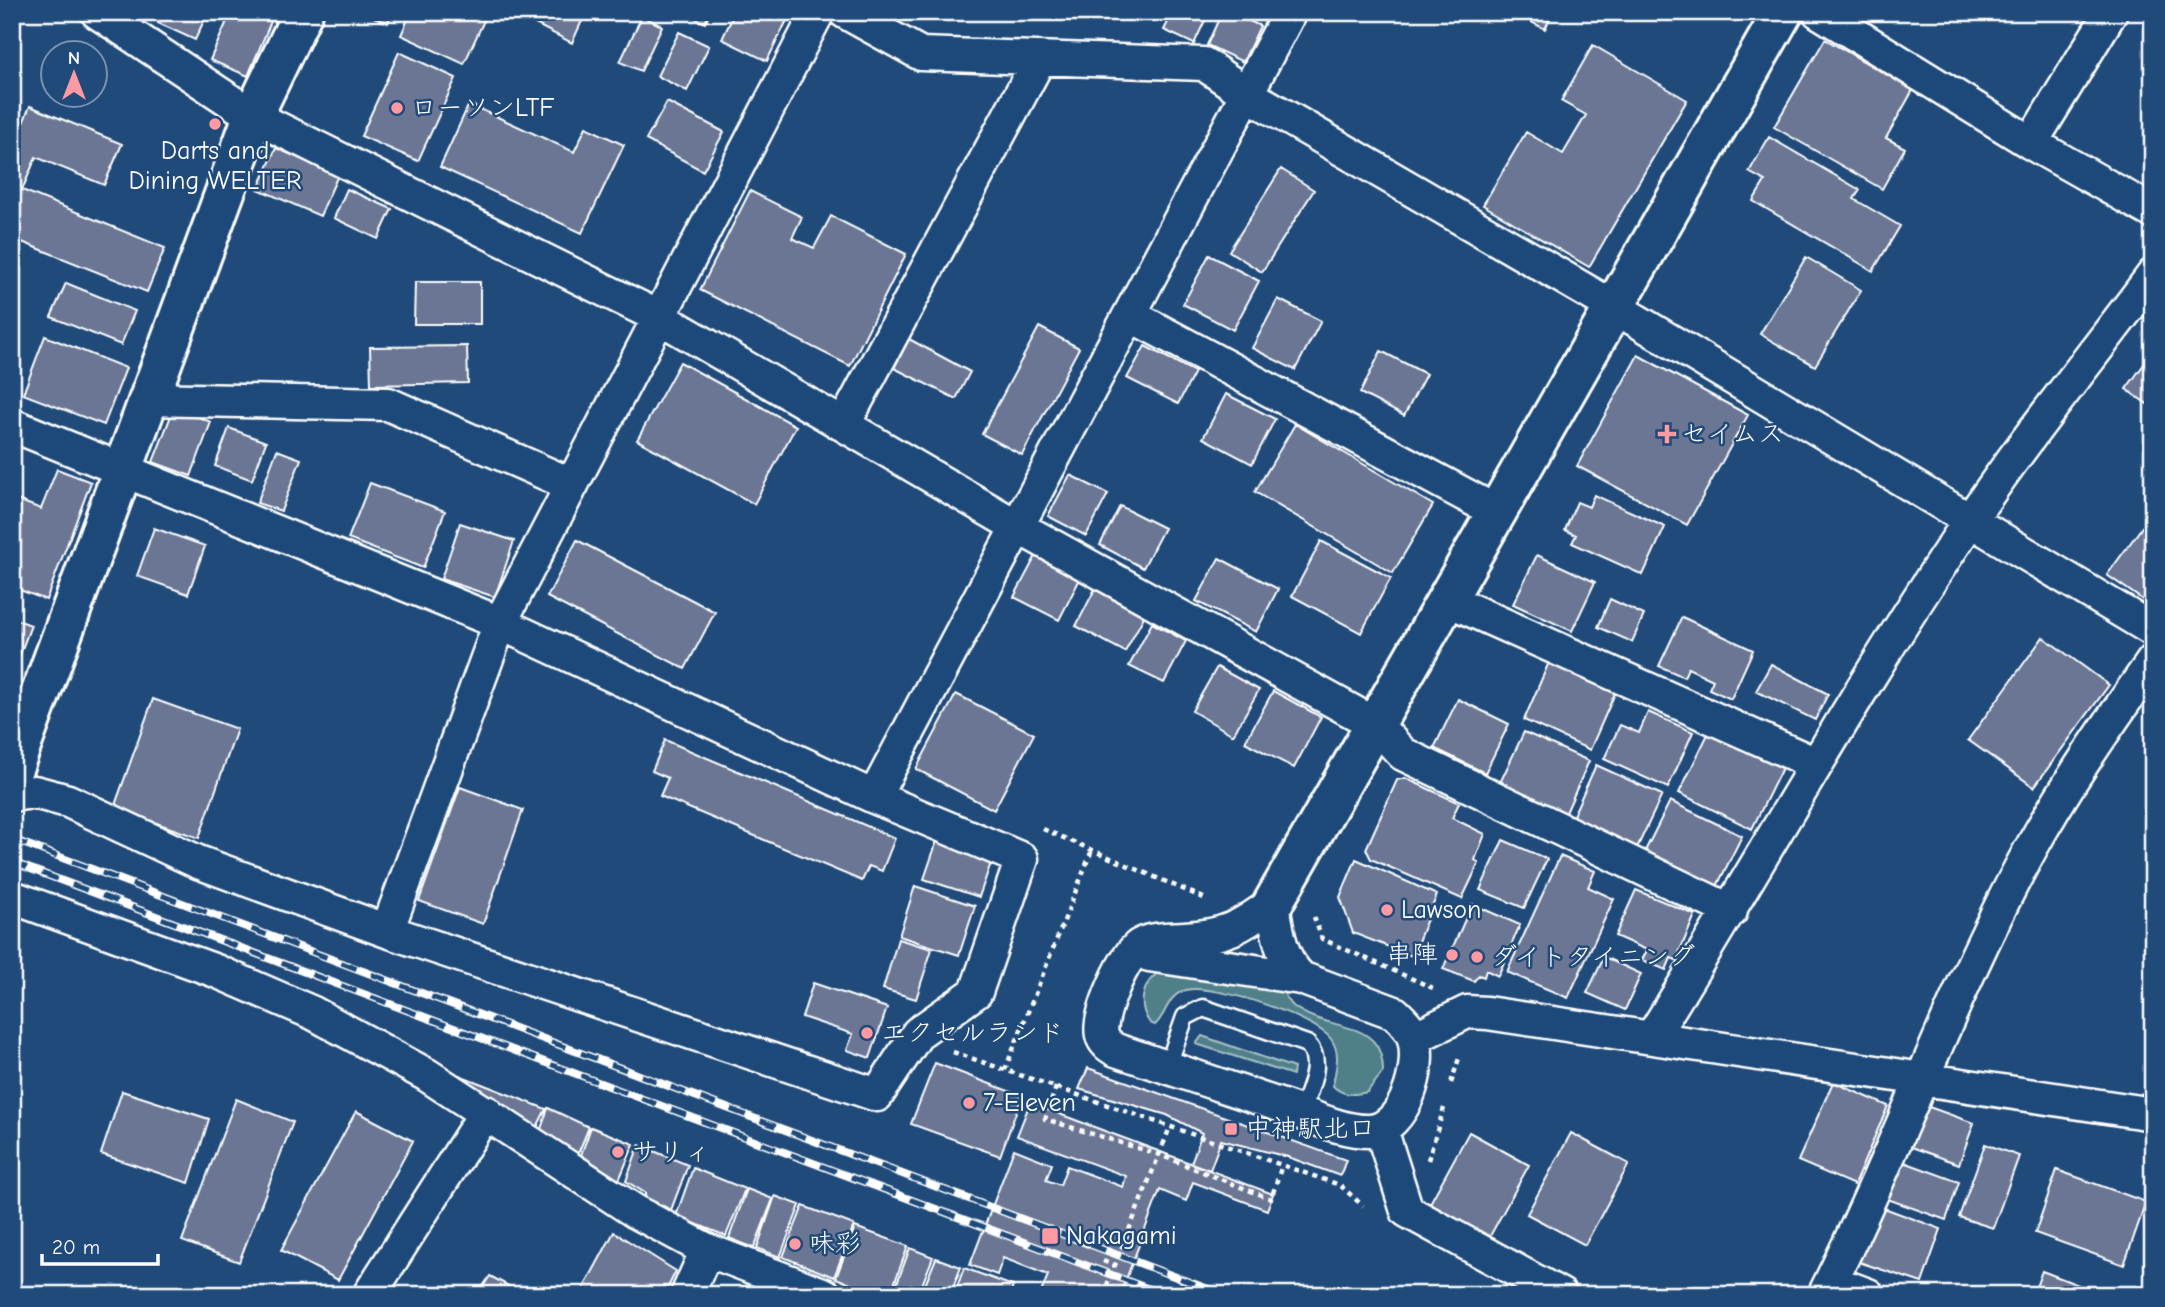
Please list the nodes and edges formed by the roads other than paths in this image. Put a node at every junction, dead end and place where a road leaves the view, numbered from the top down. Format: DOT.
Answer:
graph roads {
  1 [pos="97,12"];
  2 [pos="303,12"];
  3 [pos="818,12"];
  4 [pos="845,12"];
  5 [pos="1290,12"];
  6 [pos="1783,12"];
  7 [pos="1819,12"];
  8 [pos="2110,12"];
  9 [pos="1040,58"];
  10 [pos="1247,94"];
  11 [pos="253,116"];
  12 [pos="2031,143"];
  13 [pos="2153,212"];
  14 [pos="2153,275"];
  15 [pos="1614,307"];
  16 [pos="1130,315"];
  17 [pos="659,317"];
  18 [pos="146,399"];
  19 [pos="844,424"];
  20 [pos="12,425"];
  21 [pos="122,472"];
  22 [pos="572,485"];
  23 [pos="1497,512"];
  24 [pos="1969,521"];
  25 [pos="1018,527"];
  26 [pos="1446,599"];
  27 [pos="500,623"];
  28 [pos="2153,630"];
  29 [pos="2153,661"];
  30 [pos="1375,724"];
  31 [pos="1816,764"];
  32 [pos="12,771"];
  33 [pos="12,795"];
  34 [pos="874,797"];
  35 [pos="12,897"];
  36 [pos="1273,903"];
  37 [pos="1731,911"];
  38 [pos="387,931"];
  39 [pos="1123,965"];
  40 [pos="1301,978"];
  41 [pos="1651,1037"];
  42 [pos="1414,1038"];
  43 [pos="1167,1068"];
  44 [pos="1919,1081"];
  45 [pos="486,1112"];
  46 [pos="1301,1113"];
  47 [pos="2153,1114"];
  48 [pos="1381,1129"];
  49 [pos="707,1250"];
  50 [pos="1827,1288"];
  51 [pos="369,1295"];
  52 [pos="687,1295"];
  53 [pos="825,1295"];
  54 [pos="1561,1295"];
  55 [pos="1868,1295"];
  1 -- 11 [label="street"];
  2 -- 11 [label="street"];
  3 -- 17 [label="street"];
  4 -- 9 [label="street"];
  5 -- 10 [label="street"];
  6 -- 15 [label="street"];
  7 -- 12 [label="street"];
  8 -- 12 [label="street"];
  9 -- 10 [label="street"];
  9 -- 19 [label="street"];
  10 -- 15 [label="street"];
  10 -- 16 [label="street"];
  11 -- 17 [label="street"];
  11 -- 18 [label="street"];
  12 -- 13 [label="street"];
  14 -- 24 [label="street"];
  15 -- 23 [label="street"];
  15 -- 24 [label="street"];
  16 -- 23 [label="street"];
  16 -- 25 [label="street"];
  17 -- 19 [label="street"];
  17 -- 22 [label="street"];
  18 -- 21 [label="street"];
  18 -- 22 [label="street"];
  19 -- 25 [label="street"];
  20 -- 21 [label="street"];
  21 -- 27 [label="street"];
  21 -- 32 [label="street"];
  22 -- 27 [label="street"];
  23 -- 26 [label="street"];
  24 -- 28 [label="street"];
  24 -- 31 [label="street"];
  25 -- 30 [label="street"];
  25 -- 34 [label="street"];
  26 -- 30 [label="street"];
  26 -- 31 [label="street"];
  27 -- 34 [label="street"];
  27 -- 38 [label="street"];
  29 -- 44 [label="street"];
  30 -- 36 [label="street"];
  30 -- 37 [label="street"];
  31 -- 37 [label="street"];
  33 -- 38 [label="street"];
  34 -- 38 [label="street"];
  35 -- 45 [label="street"];
  36 -- 39 [label="street"];
  36 -- 40 [label="street"];
  37 -- 41 [label="street"];
  39 -- 40 [label="street"];
  39 -- 43 [label="street"];
  40 -- 42 [label="street"];
  41 -- 42 [label="street"];
  41 -- 44 [label="street"];
  42 -- 48 [label="street"];
  43 -- 46 [label="street"];
  43 -- 46 [label="lane"];
  44 -- 47 [label="street"];
  44 -- 50 [label="street"];
  45 -- 49 [label="street"];
  45 -- 51 [label="street"];
  46 -- 48 [label="street"];
  48 -- 54 [label="street"];
  49 -- 52 [label="street"];
  49 -- 53 [label="street"];
  50 -- 55 [label="street"];
}
